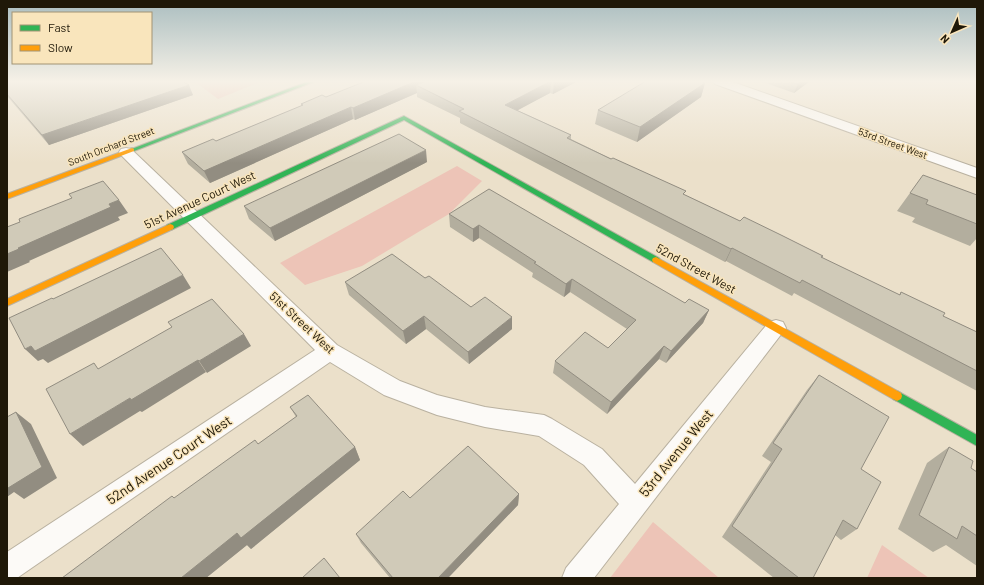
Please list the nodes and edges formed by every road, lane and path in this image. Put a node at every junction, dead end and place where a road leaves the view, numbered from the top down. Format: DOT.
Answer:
graph roads {
  1 [pos="241,108"];
  2 [pos="797,108"];
  3 [pos="404,118"];
  4 [pos="126,152"];
  5 [pos="977,172"];
  6 [pos="7,197"];
  7 [pos="192,217"];
  8 [pos="7,303"];
  9 [pos="776,328"];
  10 [pos="330,351"];
  11 [pos="977,441"];
  12 [pos="636,503"];
  13 [pos="7,568"];
  14 [pos="576,578"];
  1 -- 4 [label="street, South Orchard Street"];
  2 -- 5 [label="street, 53rd Street West"];
  3 -- 7 [label="street, 51st Avenue Court West"];
  3 -- 9 [label="street, 52nd Street West"];
  4 -- 6 [label="street, South Orchard Street"];
  4 -- 7 [label="street, 51st Street West"];
  7 -- 8 [label="street, 51st Avenue Court West"];
  7 -- 10 [label="street, 51st Street West"];
  9 -- 11 [label="street, 52nd Street West"];
  9 -- 12 [label="street, 53rd Avenue West"];
  10 -- 12 [label="street, 51st Street West"];
  10 -- 13 [label="street, 52nd Avenue Court West"];
  12 -- 14 [label="street, 53rd Avenue West"];
}
